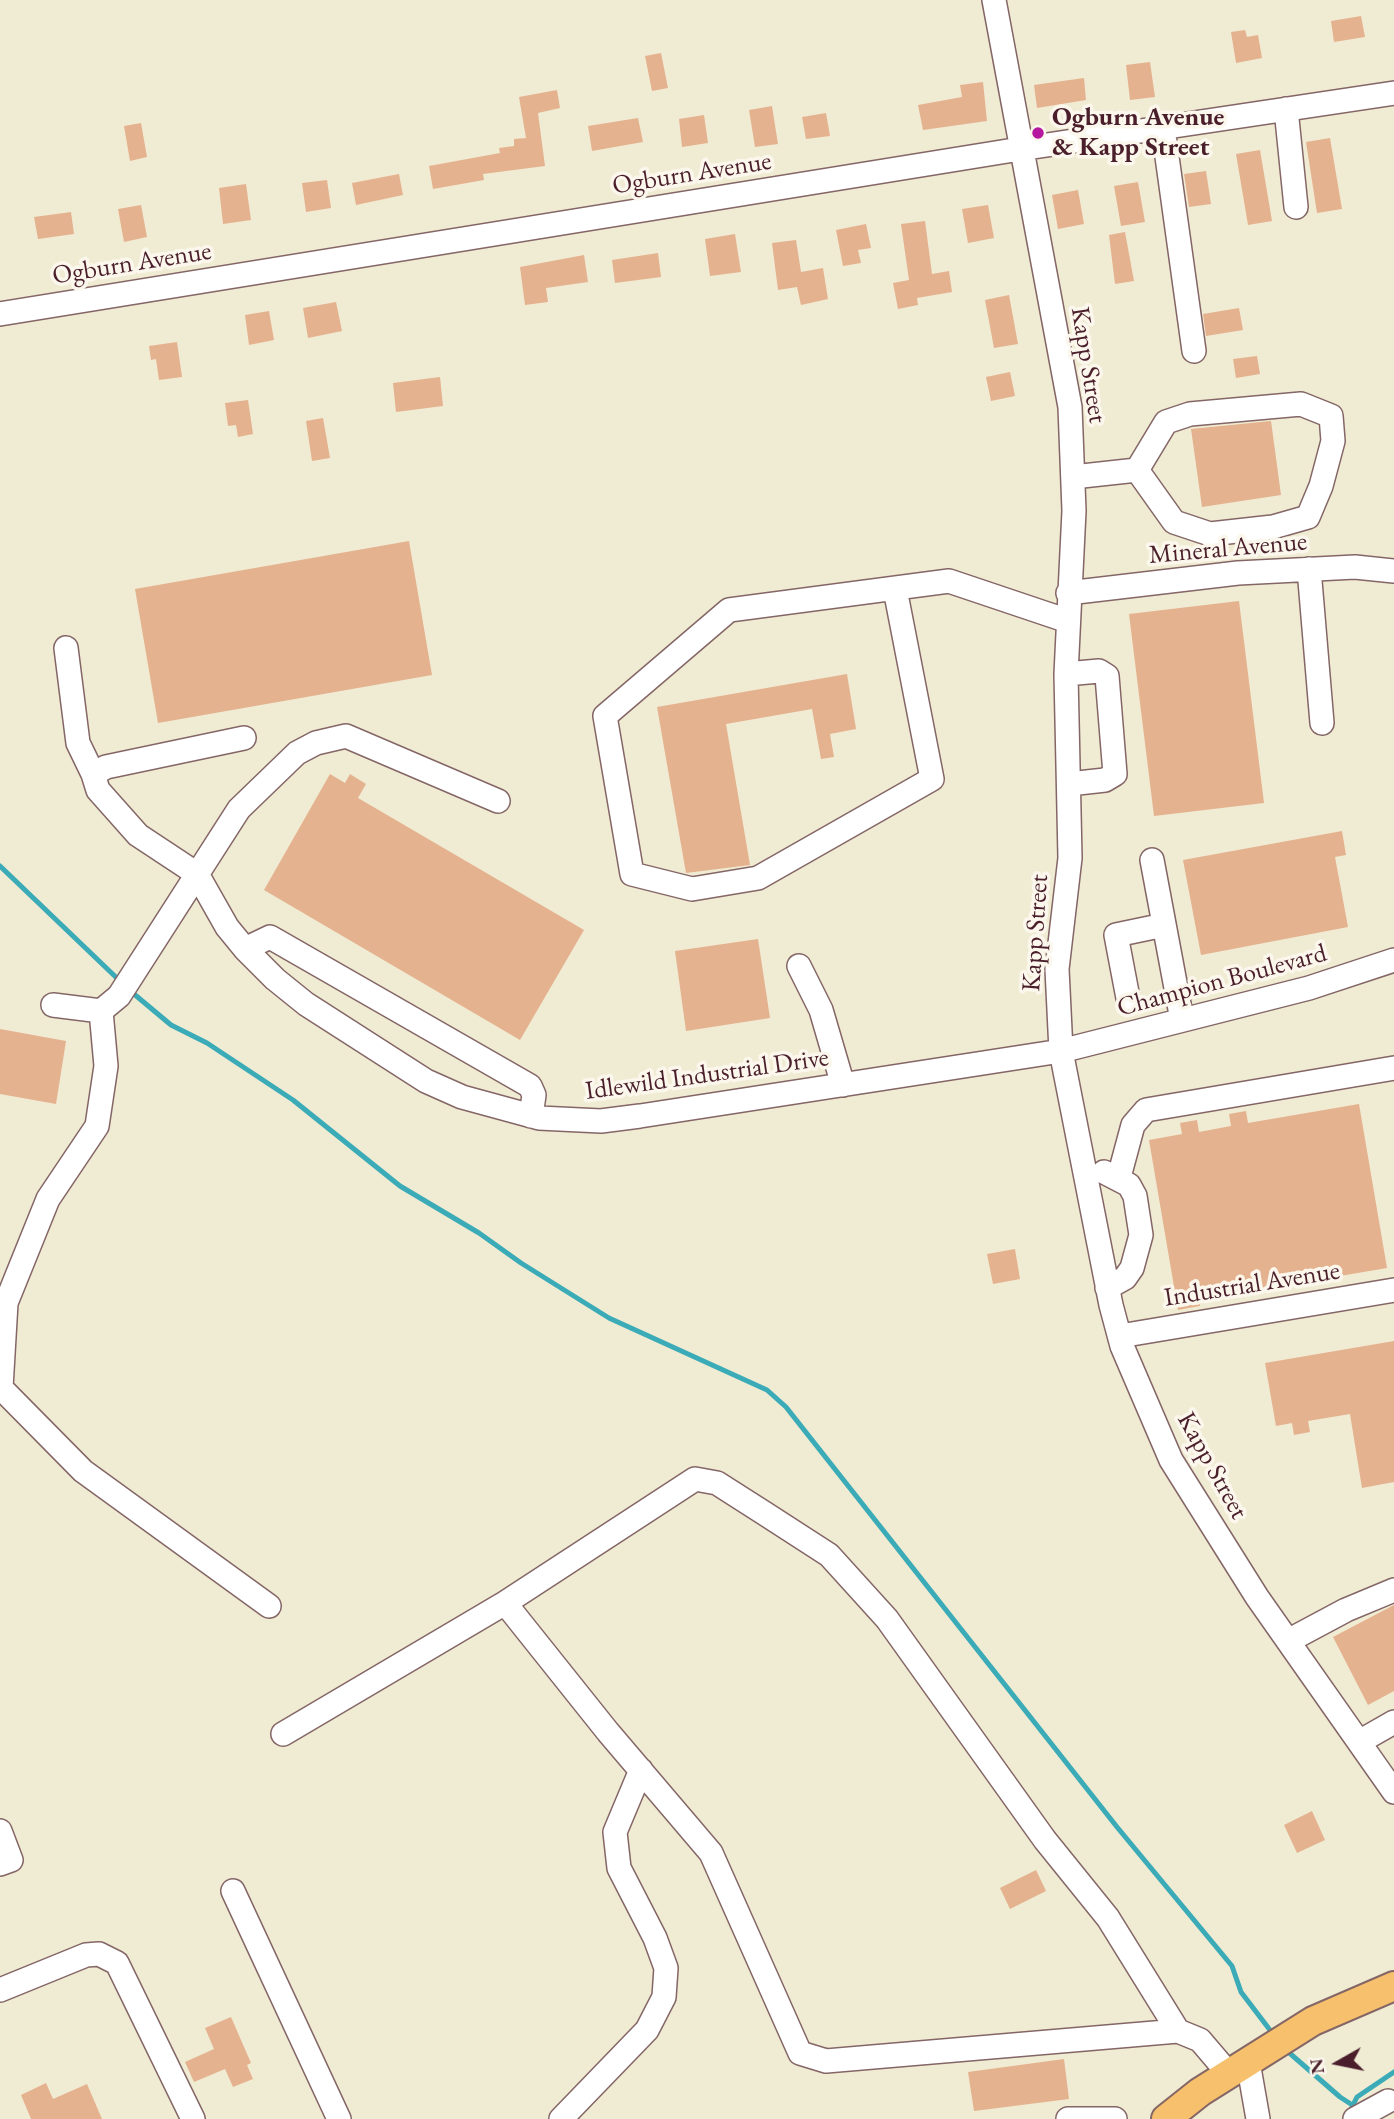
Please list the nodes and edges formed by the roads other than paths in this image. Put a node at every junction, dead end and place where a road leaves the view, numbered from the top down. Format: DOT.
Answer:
graph roads {
  1 [pos="994,0"];
  2 [pos="1394,93"];
  3 [pos="1286,109"];
  4 [pos="1163,128"];
  5 [pos="1020,149"];
  6 [pos="1296,207"];
  7 [pos="0,314"];
  8 [pos="1194,351"];
  9 [pos="1137,470"];
  10 [pos="1073,477"];
  11 [pos="1309,569"];
  12 [pos="1394,571"];
  13 [pos="895,589"];
  14 [pos="1068,593"];
  15 [pos="1068,621"];
  16 [pos="66,648"];
  17 [pos="1066,674"];
  18 [pos="1322,723"];
  19 [pos="244,738"];
  20 [pos="93,774"];
  21 [pos="1069,784"];
  22 [pos="498,801"];
  23 [pos="1153,860"];
  24 [pos="197,874"];
  25 [pos="1164,925"];
  26 [pos="245,949"];
  27 [pos="1394,960"];
  28 [pos="799,966"];
  29 [pos="1128,998"];
  30 [pos="53,1005"];
  31 [pos="100,1011"];
  32 [pos="1182,1020"];
  33 [pos="1062,1051"];
  34 [pos="1394,1068"];
  35 [pos="843,1085"];
  36 [pos="531,1116"];
  37 [pos="1085,1172"];
  38 [pos="1119,1177"];
  39 [pos="1107,1288"];
  40 [pos="1394,1290"];
  41 [pos="1120,1336"];
  42 [pos="1394,1590"];
  43 [pos="505,1602"];
  44 [pos="269,1606"];
  45 [pos="1289,1641"];
  46 [pos="1394,1722"];
  47 [pos="283,1734"];
  48 [pos="1359,1742"];
  49 [pos="641,1770"];
  50 [pos="1394,1792"];
  51 [pos="0,1831"];
  52 [pos="0,1864"];
  53 [pos="233,1891"];
  54 [pos="1394,1986"];
  55 [pos="0,1990"];
  56 [pos="1178,2031"];
  57 [pos="1239,2068"];
  58 [pos="1388,2101"];
  59 [pos="193,2119"];
  60 [pos="339,2119"];
  61 [pos="561,2119"];
  62 [pos="1068,2119"];
  63 [pos="1115,2119"];
  64 [pos="1166,2119"];
  65 [pos="1258,2119"];
  66 [pos="1355,2119"];
  1 -- 5 [label="street, Kapp Street"];
  2 -- 3 [label="street, Ogburn Avenue"];
  3 -- 4 [label="street, Ogburn Avenue"];
  3 -- 6 [label="street"];
  4 -- 5 [label="street, Ogburn Avenue"];
  4 -- 8 [label="street"];
  5 -- 7 [label="street, Ogburn Avenue"];
  5 -- 10 [label="street, Kapp Street"];
  9 -- 9 [label="street"];
  9 -- 10 [label="street"];
  10 -- 14 [label="street, Kapp Street"];
  11 -- 12 [label="street, Mineral Avenue"];
  11 -- 14 [label="street, Mineral Avenue"];
  11 -- 18 [label="street"];
  13 -- 13 [label="street"];
  13 -- 15 [label="street"];
  14 -- 15 [label="street, Kapp Street"];
  15 -- 17 [label="street, Kapp Street"];
  16 -- 20 [label="street"];
  17 -- 21 [label="street, Kapp Street"];
  17 -- 21 [label="street"];
  19 -- 20 [label="street"];
  20 -- 24 [label="street"];
  21 -- 33 [label="street, Kapp Street"];
  22 -- 24 [label="street"];
  23 -- 25 [label="street"];
  24 -- 26 [label="street, Idlewild Industrial Drive"];
  24 -- 31 [label="street"];
  25 -- 29 [label="street"];
  25 -- 32 [label="street"];
  26 -- 36 [label="street, Idlewild Industrial Drive"];
  26 -- 36 [label="street"];
  27 -- 32 [label="street, Champion Boulevard"];
  28 -- 35 [label="street"];
  30 -- 31 [label="street"];
  31 -- 44 [label="street"];
  32 -- 33 [label="street, Champion Boulevard"];
  33 -- 35 [label="street, Idlewild Industrial Drive"];
  33 -- 37 [label="street, Kapp Street"];
  34 -- 38 [label="street"];
  35 -- 36 [label="street, Idlewild Industrial Drive"];
  37 -- 38 [label="street"];
  37 -- 39 [label="street, Kapp Street"];
  38 -- 39 [label="street"];
  39 -- 41 [label="street, Kapp Street"];
  40 -- 41 [label="street, Industrial Avenue"];
  41 -- 45 [label="street, Kapp Street"];
  42 -- 45 [label="street"];
  43 -- 47 [label="street"];
  43 -- 49 [label="street"];
  43 -- 56 [label="street"];
  45 -- 48 [label="street, Kapp Street"];
  46 -- 48 [label="street"];
  48 -- 50 [label="street, Kapp Street"];
  49 -- 56 [label="street"];
  49 -- 61 [label="street"];
  51 -- 52 [label="street"];
  53 -- 60 [label="street"];
  54 -- 57 [label="main road"];
  55 -- 59 [label="street"];
  56 -- 57 [label="street"];
  57 -- 64 [label="main road"];
  57 -- 65 [label="street"];
  58 -- 66 [label="street"];
  62 -- 63 [label="street"];
}
